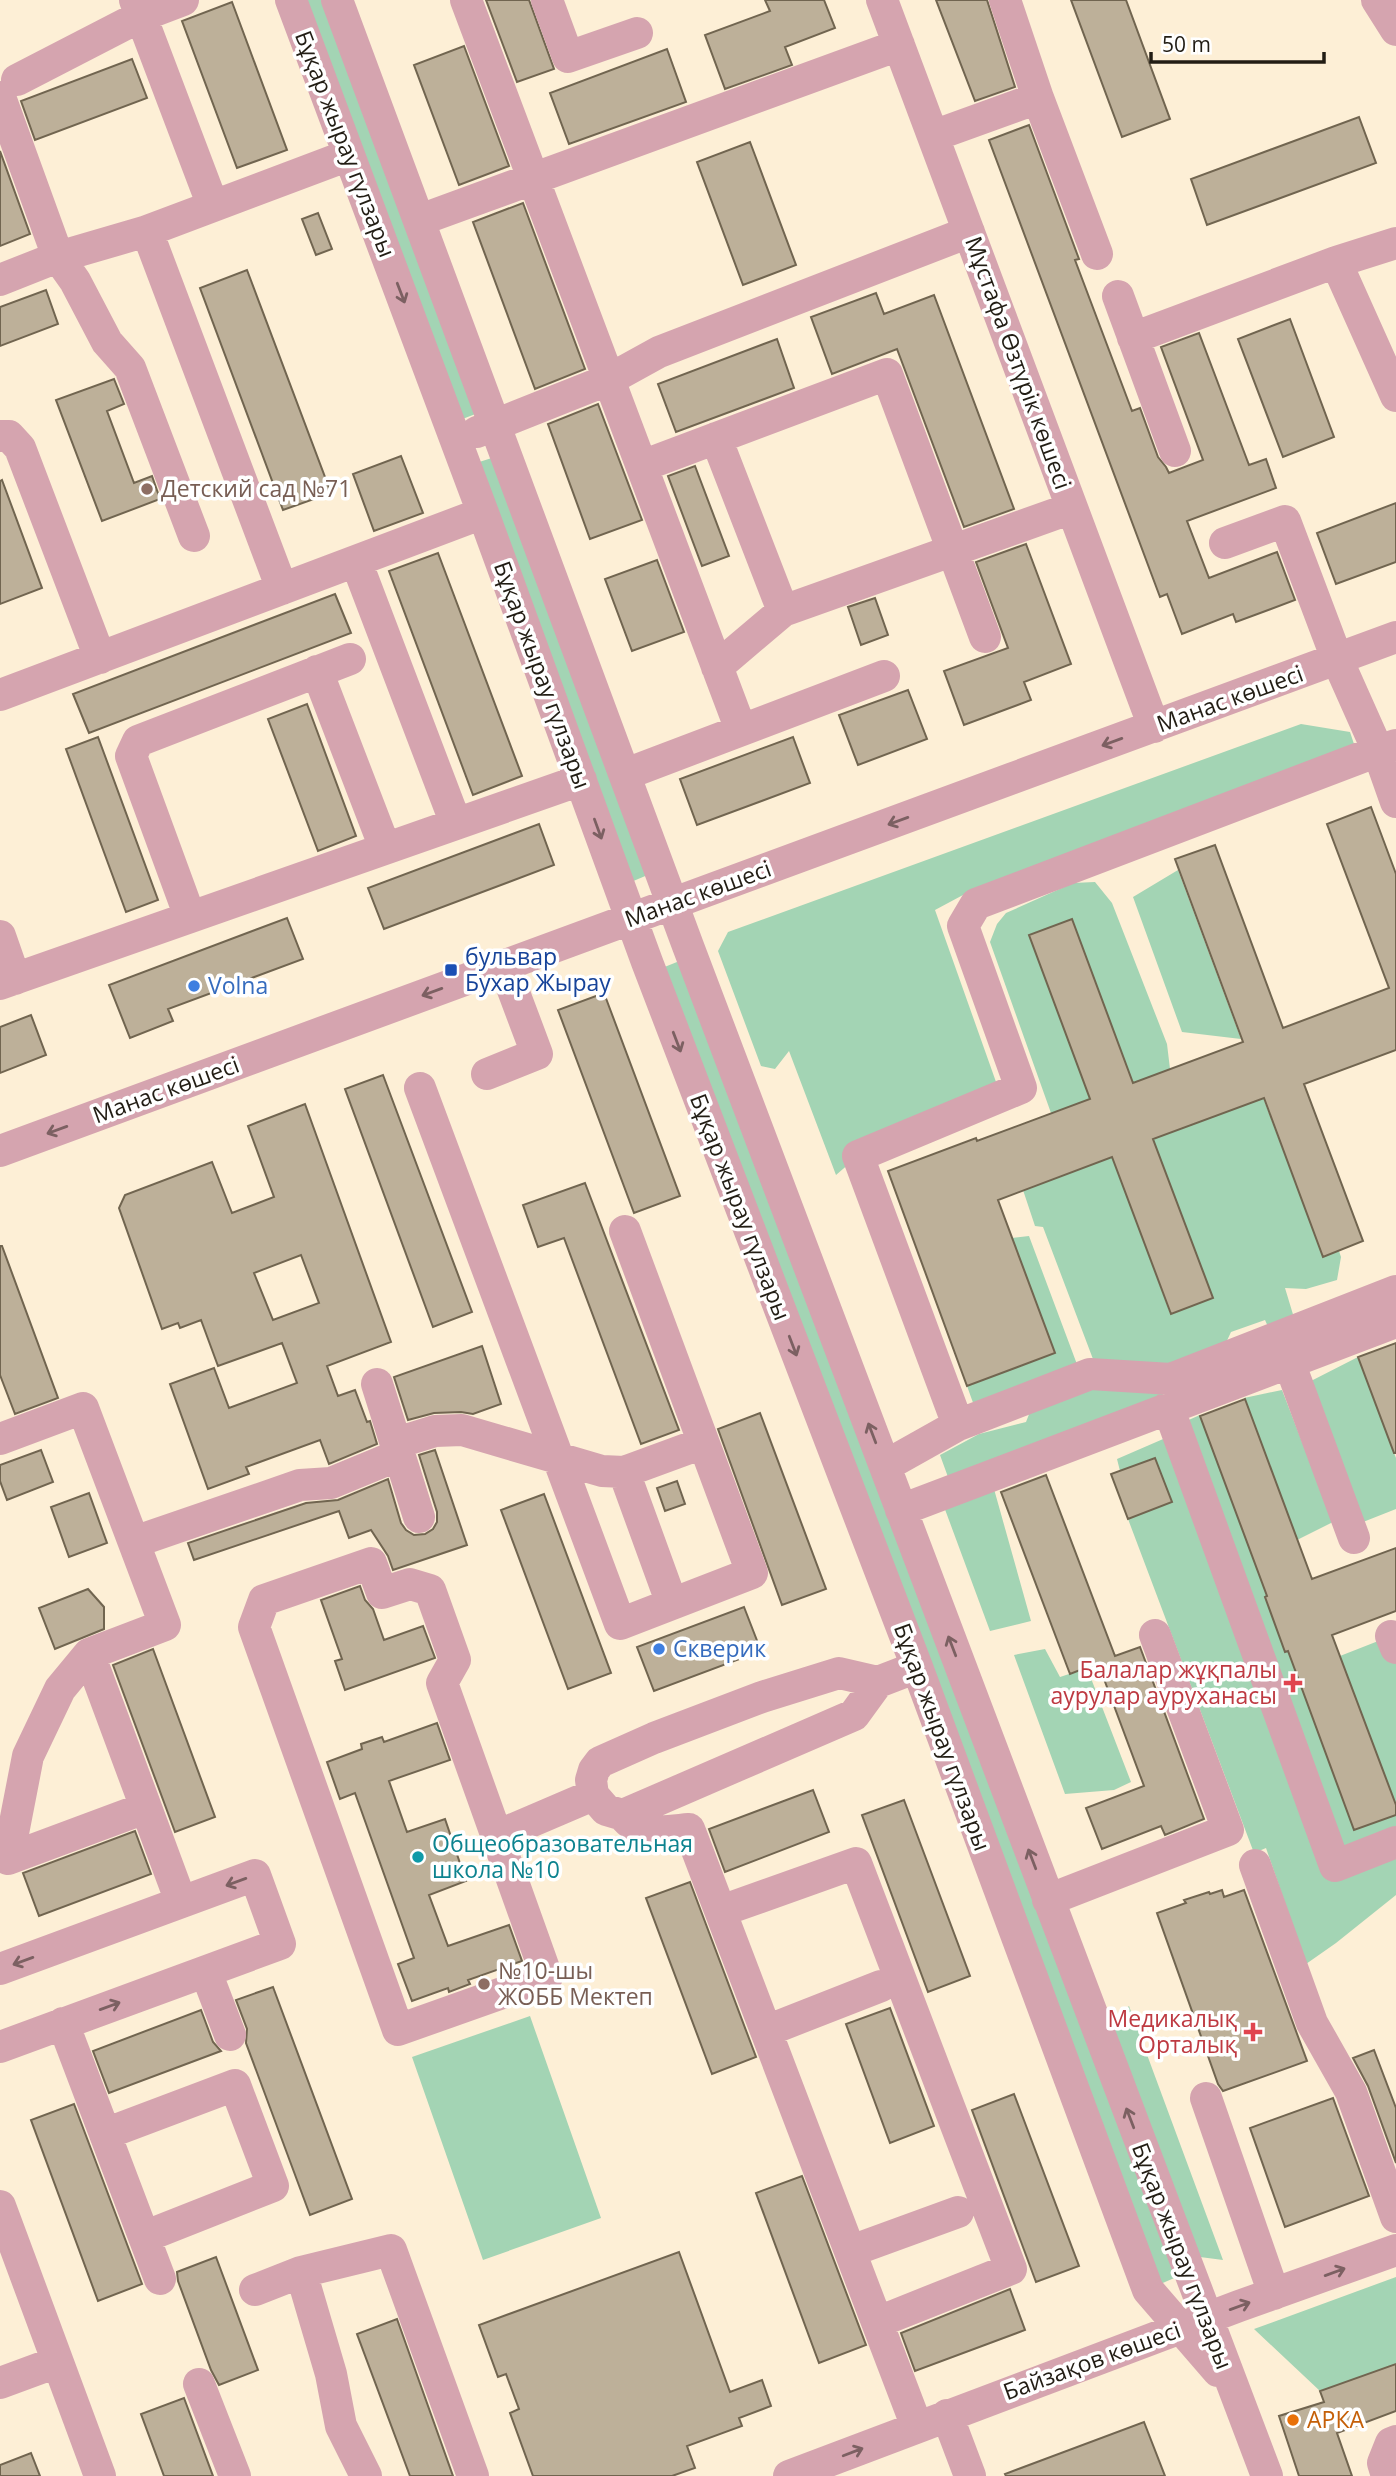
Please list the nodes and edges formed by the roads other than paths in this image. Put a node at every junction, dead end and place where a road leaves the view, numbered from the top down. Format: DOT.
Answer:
graph roads {
  1 [pos="183,0"];
  2 [pos="291,0"];
  3 [pos="337,0"];
  4 [pos="466,0"];
  5 [pos="547,0"];
  6 [pos="882,0"];
  7 [pos="1005,0"];
  8 [pos="1377,0"];
  9 [pos="138,8"];
  10 [pos="1396,30"];
  11 [pos="637,33"];
  12 [pos="899,45"];
  13 [pos="9,88"];
  14 [pos="1038,98"];
  15 [pos="5,129"];
  16 [pos="933,136"];
  17 [pos="349,155"];
  18 [pos="534,178"];
  19 [pos="213,206"];
  20 [pos="420,220"];
  21 [pos="147,232"];
  22 [pos="969,232"];
  23 [pos="1396,243"];
  24 [pos="1097,254"];
  25 [pos="58,257"];
  26 [pos="1336,262"];
  27 [pos="0,280"];
  28 [pos="1118,296"];
  29 [pos="1133,338"];
  30 [pos="610,379"];
  31 [pos="1396,396"];
  32 [pos="496,425"];
  33 [pos="0,436"];
  34 [pos="716,438"];
  35 [pos="456,441"];
  36 [pos="1175,451"];
  37 [pos="642,466"];
  38 [pos="1072,508"];
  39 [pos="483,513"];
  40 [pos="194,536"];
  41 [pos="1225,542"];
  42 [pos="953,551"];
  43 [pos="356,561"];
  44 [pos="282,589"];
  45 [pos="783,611"];
  46 [pos="985,637"];
  47 [pos="1396,637"];
  48 [pos="100,658"];
  49 [pos="350,659"];
  50 [pos="1337,659"];
  51 [pos="717,667"];
  52 [pos="317,671"];
  53 [pos="884,676"];
  54 [pos="3,683"];
  55 [pos="1154,727"];
  56 [pos="741,730"];
  57 [pos="1387,748"];
  58 [pos="626,774"];
  59 [pos="581,780"];
  60 [pos="1396,802"];
  61 [pos="456,824"];
  62 [pos="385,848"];
  63 [pos="673,904"];
  64 [pos="190,917"];
  65 [pos="631,919"];
  66 [pos="0,936"];
  67 [pos="504,965"];
  68 [pos="8,982"];
  69 [pos="487,1074"];
  70 [pos="420,1088"];
  71 [pos="0,1151"];
  72 [pos="625,1231"];
  73 [pos="1396,1291"];
  74 [pos="1396,1322"];
  75 [pos="1289,1362"];
  76 [pos="377,1384"];
  77 [pos="1168,1407"];
  78 [pos="958,1425"];
  79 [pos="0,1438"];
  80 [pos="704,1443"];
  81 [pos="398,1450"];
  82 [pos="557,1458"];
  83 [pos="884,1466"];
  84 [pos="624,1472"];
  85 [pos="901,1510"];
  86 [pos="419,1517"];
  87 [pos="1354,1538"];
  88 [pos="134,1542"];
  89 [pos="671,1604"];
  90 [pos="1155,1634"];
  91 [pos="89,1654"];
  92 [pos="917,1667"];
  93 [pos="877,1682"];
  94 [pos="593,1796"];
  95 [pos="145,1808"];
  96 [pos="623,1815"];
  97 [pos="497,1836"];
  98 [pos="1396,1842"];
  99 [pos="4,1849"];
  100 [pos="1255,1865"];
  101 [pos="1048,1900"];
  102 [pos="181,1902"];
  103 [pos="721,1911"];
  104 [pos="0,1969"];
  105 [pos="206,1972"];
  106 [pos="881,1986"];
  107 [pos="63,2023"];
  108 [pos="766,2031"];
  109 [pos="230,2035"];
  110 [pos="0,2047"];
  111 [pos="1206,2098"];
  112 [pos="105,2134"];
  113 [pos="0,2206"];
  114 [pos="958,2212"];
  115 [pos="1396,2217"];
  116 [pos="144,2237"];
  117 [pos="1396,2250"];
  118 [pos="851,2251"];
  119 [pos="301,2272"];
  120 [pos="160,2279"];
  121 [pos="255,2290"];
  122 [pos="1274,2294"];
  123 [pos="878,2322"];
  124 [pos="1193,2323"];
  125 [pos="57,2361"];
  126 [pos="0,2383"];
  127 [pos="199,2385"];
  128 [pos="947,2415"];
  129 [pos="917,2427"];
  130 [pos="1396,2441"];
  131 [pos="100,2476"];
  132 [pos="235,2476"];
  133 [pos="366,2476"];
  134 [pos="473,2476"];
  135 [pos="789,2476"];
  136 [pos="970,2476"];
  137 [pos="1267,2476"];
  138 [pos="1388,2476"];
  1 -- 9 [label="street"];
  2 -- 17 [label="street, Бұқар жырау гүлзары"];
  3 -- 20 [label="street, Бұқар жырау гүлзары"];
  4 -- 18 [label="street"];
  5 -- 11 [label="street"];
  6 -- 12 [label="street, Мұстафа Өзтүрік көшесі"];
  7 -- 14 [label="street"];
  8 -- 10 [label="street"];
  9 -- 13 [label="street"];
  9 -- 19 [label="street"];
  12 -- 16 [label="street, Мұстафа Өзтүрік көшесі"];
  12 -- 18 [label="street"];
  13 -- 15 [label="street"];
  14 -- 16 [label="street"];
  14 -- 24 [label="street"];
  15 -- 25 [label="street"];
  16 -- 22 [label="street, Мұстафа Өзтүрік көшесі"];
  17 -- 19 [label="street"];
  17 -- 35 [label="street, Бұқар жырау гүлзары, one-way"];
  18 -- 20 [label="street"];
  18 -- 30 [label="street"];
  19 -- 21 [label="street"];
  20 -- 32 [label="street, Бұқар жырау гүлзары"];
  21 -- 25 [label="street"];
  21 -- 44 [label="street"];
  22 -- 30 [label="street"];
  22 -- 38 [label="street, Мұстафа Өзтүрік көшесі"];
  23 -- 26 [label="street"];
  25 -- 27 [label="street"];
  25 -- 40 [label="street"];
  26 -- 29 [label="street"];
  26 -- 31 [label="street"];
  28 -- 29 [label="street"];
  29 -- 36 [label="street"];
  30 -- 32 [label="street"];
  30 -- 37 [label="street"];
  32 -- 35 [label="street"];
  32 -- 58 [label="street, Бұқар жырау гүлзары"];
  33 -- 48 [label="street"];
  34 -- 37 [label="street"];
  34 -- 42 [label="street"];
  34 -- 45 [label="street"];
  35 -- 39 [label="street, Бұқар жырау гүлзары"];
  37 -- 51 [label="street"];
  38 -- 42 [label="street"];
  38 -- 55 [label="street, Мұстафа Өзтүрік көшесі"];
  39 -- 43 [label="street"];
  39 -- 59 [label="street, Бұқар жырау гүлзары"];
  41 -- 50 [label="street"];
  42 -- 45 [label="street"];
  42 -- 46 [label="street"];
  43 -- 44 [label="street"];
  43 -- 61 [label="street"];
  44 -- 48 [label="street"];
  45 -- 51 [label="street"];
  47 -- 50 [label="street, Манас көшесі"];
  48 -- 54 [label="street"];
  49 -- 52 [label="street"];
  50 -- 55 [label="street, Манас көшесі"];
  50 -- 57 [label="street"];
  51 -- 56 [label="street"];
  52 -- 62 [label="street"];
  52 -- 64 [label="street"];
  53 -- 56 [label="street"];
  55 -- 63 [label="street, Манас көшесі, one-way"];
  56 -- 58 [label="street"];
  57 -- 60 [label="street"];
  57 -- 78 [label="street"];
  58 -- 63 [label="street, Бұқар жырау гүлзары"];
  59 -- 61 [label="street"];
  59 -- 65 [label="street, Бұқар жырау гүлзары, one-way"];
  61 -- 62 [label="street"];
  62 -- 64 [label="street"];
  63 -- 65 [label="street, Манас көшесі"];
  83 -- 63 [label="street, Бұқар жырау гүлзары, one-way"];
  64 -- 68 [label="street"];
  65 -- 67 [label="street, Манас көшесі"];
  65 -- 92 [label="street, Бұқар жырау гүлзары, one-way"];
  66 -- 68 [label="street"];
  67 -- 69 [label="street"];
  67 -- 71 [label="street, Манас көшесі, one-way"];
  70 -- 82 [label="street"];
  72 -- 80 [label="street"];
  73 -- 78 [label="street"];
  74 -- 75 [label="street"];
  75 -- 77 [label="street"];
  75 -- 87 [label="street"];
  76 -- 81 [label="street"];
  77 -- 85 [label="street"];
  77 -- 98 [label="street"];
  78 -- 83 [label="street"];
  79 -- 88 [label="street"];
  80 -- 84 [label="street"];
  80 -- 89 [label="street"];
  81 -- 82 [label="street"];
  81 -- 86 [label="street"];
  81 -- 88 [label="street"];
  82 -- 84 [label="street"];
  82 -- 89 [label="street"];
  83 -- 85 [label="street, Бұқар жырау гүлзары"];
  84 -- 89 [label="street"];
  101 -- 85 [label="street, Бұқар жырау гүлзары, one-way"];
  88 -- 91 [label="street"];
  90 -- 101 [label="street"];
  91 -- 95 [label="street"];
  91 -- 99 [label="street"];
  92 -- 93 [label="street"];
  92 -- 124 [label="street, Бұқар жырау гүлзары"];
  93 -- 94 [label="street"];
  93 -- 96 [label="street"];
  94 -- 96 [label="street"];
  94 -- 97 [label="street"];
  95 -- 99 [label="street"];
  95 -- 102 [label="street"];
  96 -- 103 [label="street"];
  97 -- 97 [label="street"];
  100 -- 115 [label="street"];
  124 -- 101 [label="street, Бұқар жырау гүлзары, one-way"];
  102 -- 104 [label="street, one-way"];
  105 -- 102 [label="street, one-way"];
  103 -- 108 [label="street"];
  103 -- 123 [label="street"];
  107 -- 105 [label="street, one-way"];
  105 -- 109 [label="street"];
  106 -- 108 [label="street"];
  107 -- 110 [label="street"];
  107 -- 112 [label="street"];
  108 -- 118 [label="street"];
  111 -- 122 [label="street"];
  112 -- 116 [label="street"];
  112 -- 116 [label="street"];
  113 -- 125 [label="street"];
  114 -- 118 [label="street"];
  116 -- 120 [label="street"];
  122 -- 117 [label="street, Байзақов көшесі, one-way"];
  118 -- 123 [label="street"];
  119 -- 121 [label="street"];
  119 -- 133 [label="street"];
  119 -- 134 [label="street"];
  124 -- 122 [label="street, Байзақов көшесі, one-way"];
  123 -- 129 [label="street"];
  124 -- 128 [label="street, Байзақов көшесі"];
  124 -- 137 [label="street, Бұқар жырау гүлзары"];
  125 -- 126 [label="street"];
  125 -- 131 [label="street"];
  127 -- 132 [label="street"];
  128 -- 129 [label="street, Байзақов көшесі"];
  128 -- 136 [label="street"];
  135 -- 129 [label="street, Байзақов көшесі, one-way"];
  130 -- 138 [label="street"];
}
